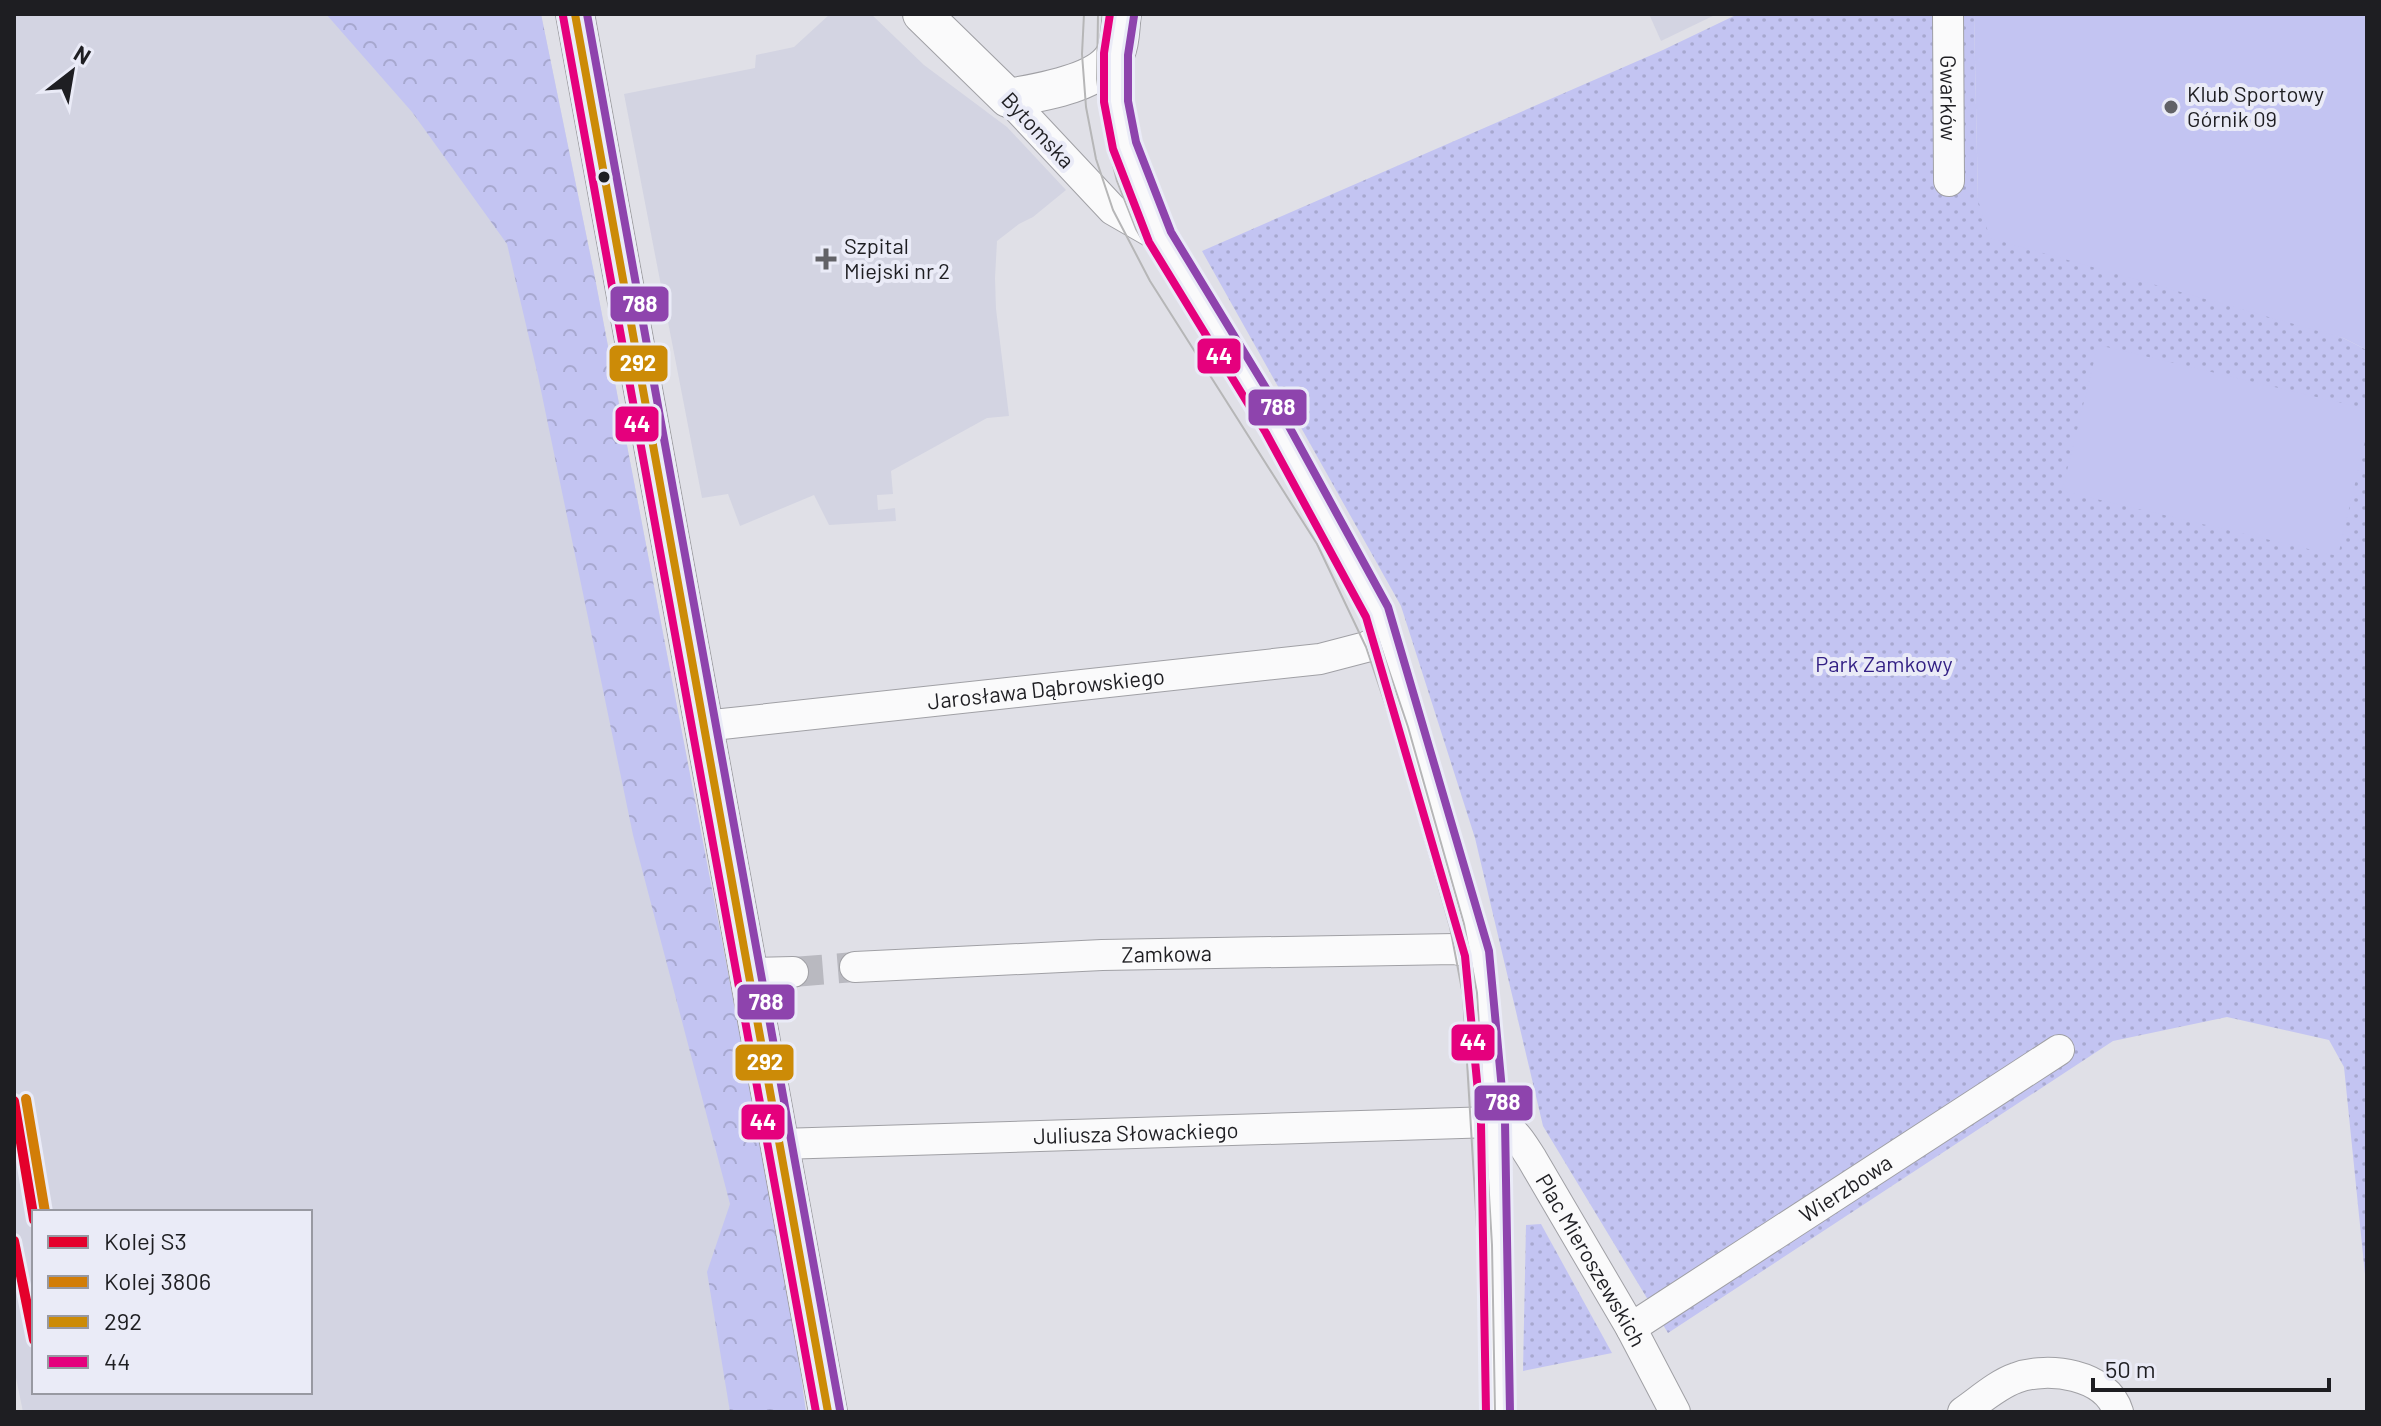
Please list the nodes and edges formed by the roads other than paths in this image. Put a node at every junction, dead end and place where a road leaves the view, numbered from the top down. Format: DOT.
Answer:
graph roads {
  1 [pos="575,14"];
  2 [pos="922,14"];
  3 [pos="1122,14"];
  4 [pos="1948,14"];
  5 [pos="1116,54"];
  6 [pos="1008,98"];
  7 [pos="1949,181"];
  8 [pos="1160,237"];
  9 [pos="1386,637"];
  10 [pos="704,726"];
  11 [pos="1477,954"];
  12 [pos="855,967"];
  13 [pos="793,972"];
  14 [pos="750,973"];
  15 [pos="2059,1050"];
  16 [pos="1493,1122"];
  17 [pos="780,1144"];
  18 [pos="1631,1328"];
  19 [pos="828,1412"];
  20 [pos="1498,1412"];
  21 [pos="1675,1412"];
  22 [pos="1963,1412"];
  23 [pos="2118,1412"];
  1 -- 10 [label="street"];
  2 -- 6 [label="street, Bytomska"];
  3 -- 5 [label="street"];
  4 -- 7 [label="street, Gwarków"];
  5 -- 6 [label="street"];
  5 -- 8 [label="street, Bytomska"];
  6 -- 8 [label="street, Bytomska"];
  8 -- 9 [label="street, Bytomska"];
  9 -- 10 [label="street, Jarosława Dąbrowskiego"];
  9 -- 11 [label="street, Bytomska"];
  10 -- 14 [label="street"];
  11 -- 12 [label="street, Zamkowa"];
  11 -- 16 [label="street, Bytomska"];
  13 -- 14 [label="street"];
  14 -- 17 [label="street"];
  15 -- 18 [label="street, Wierzbowa"];
  16 -- 17 [label="street, Juliusza Słowackiego"];
  16 -- 18 [label="street, Plac Mieroszewskich"];
  16 -- 20 [label="street, Bytomska"];
  17 -- 19 [label="street"];
  18 -- 21 [label="street, Plac Mieroszewskich"];
  22 -- 23 [label="street"];
}
